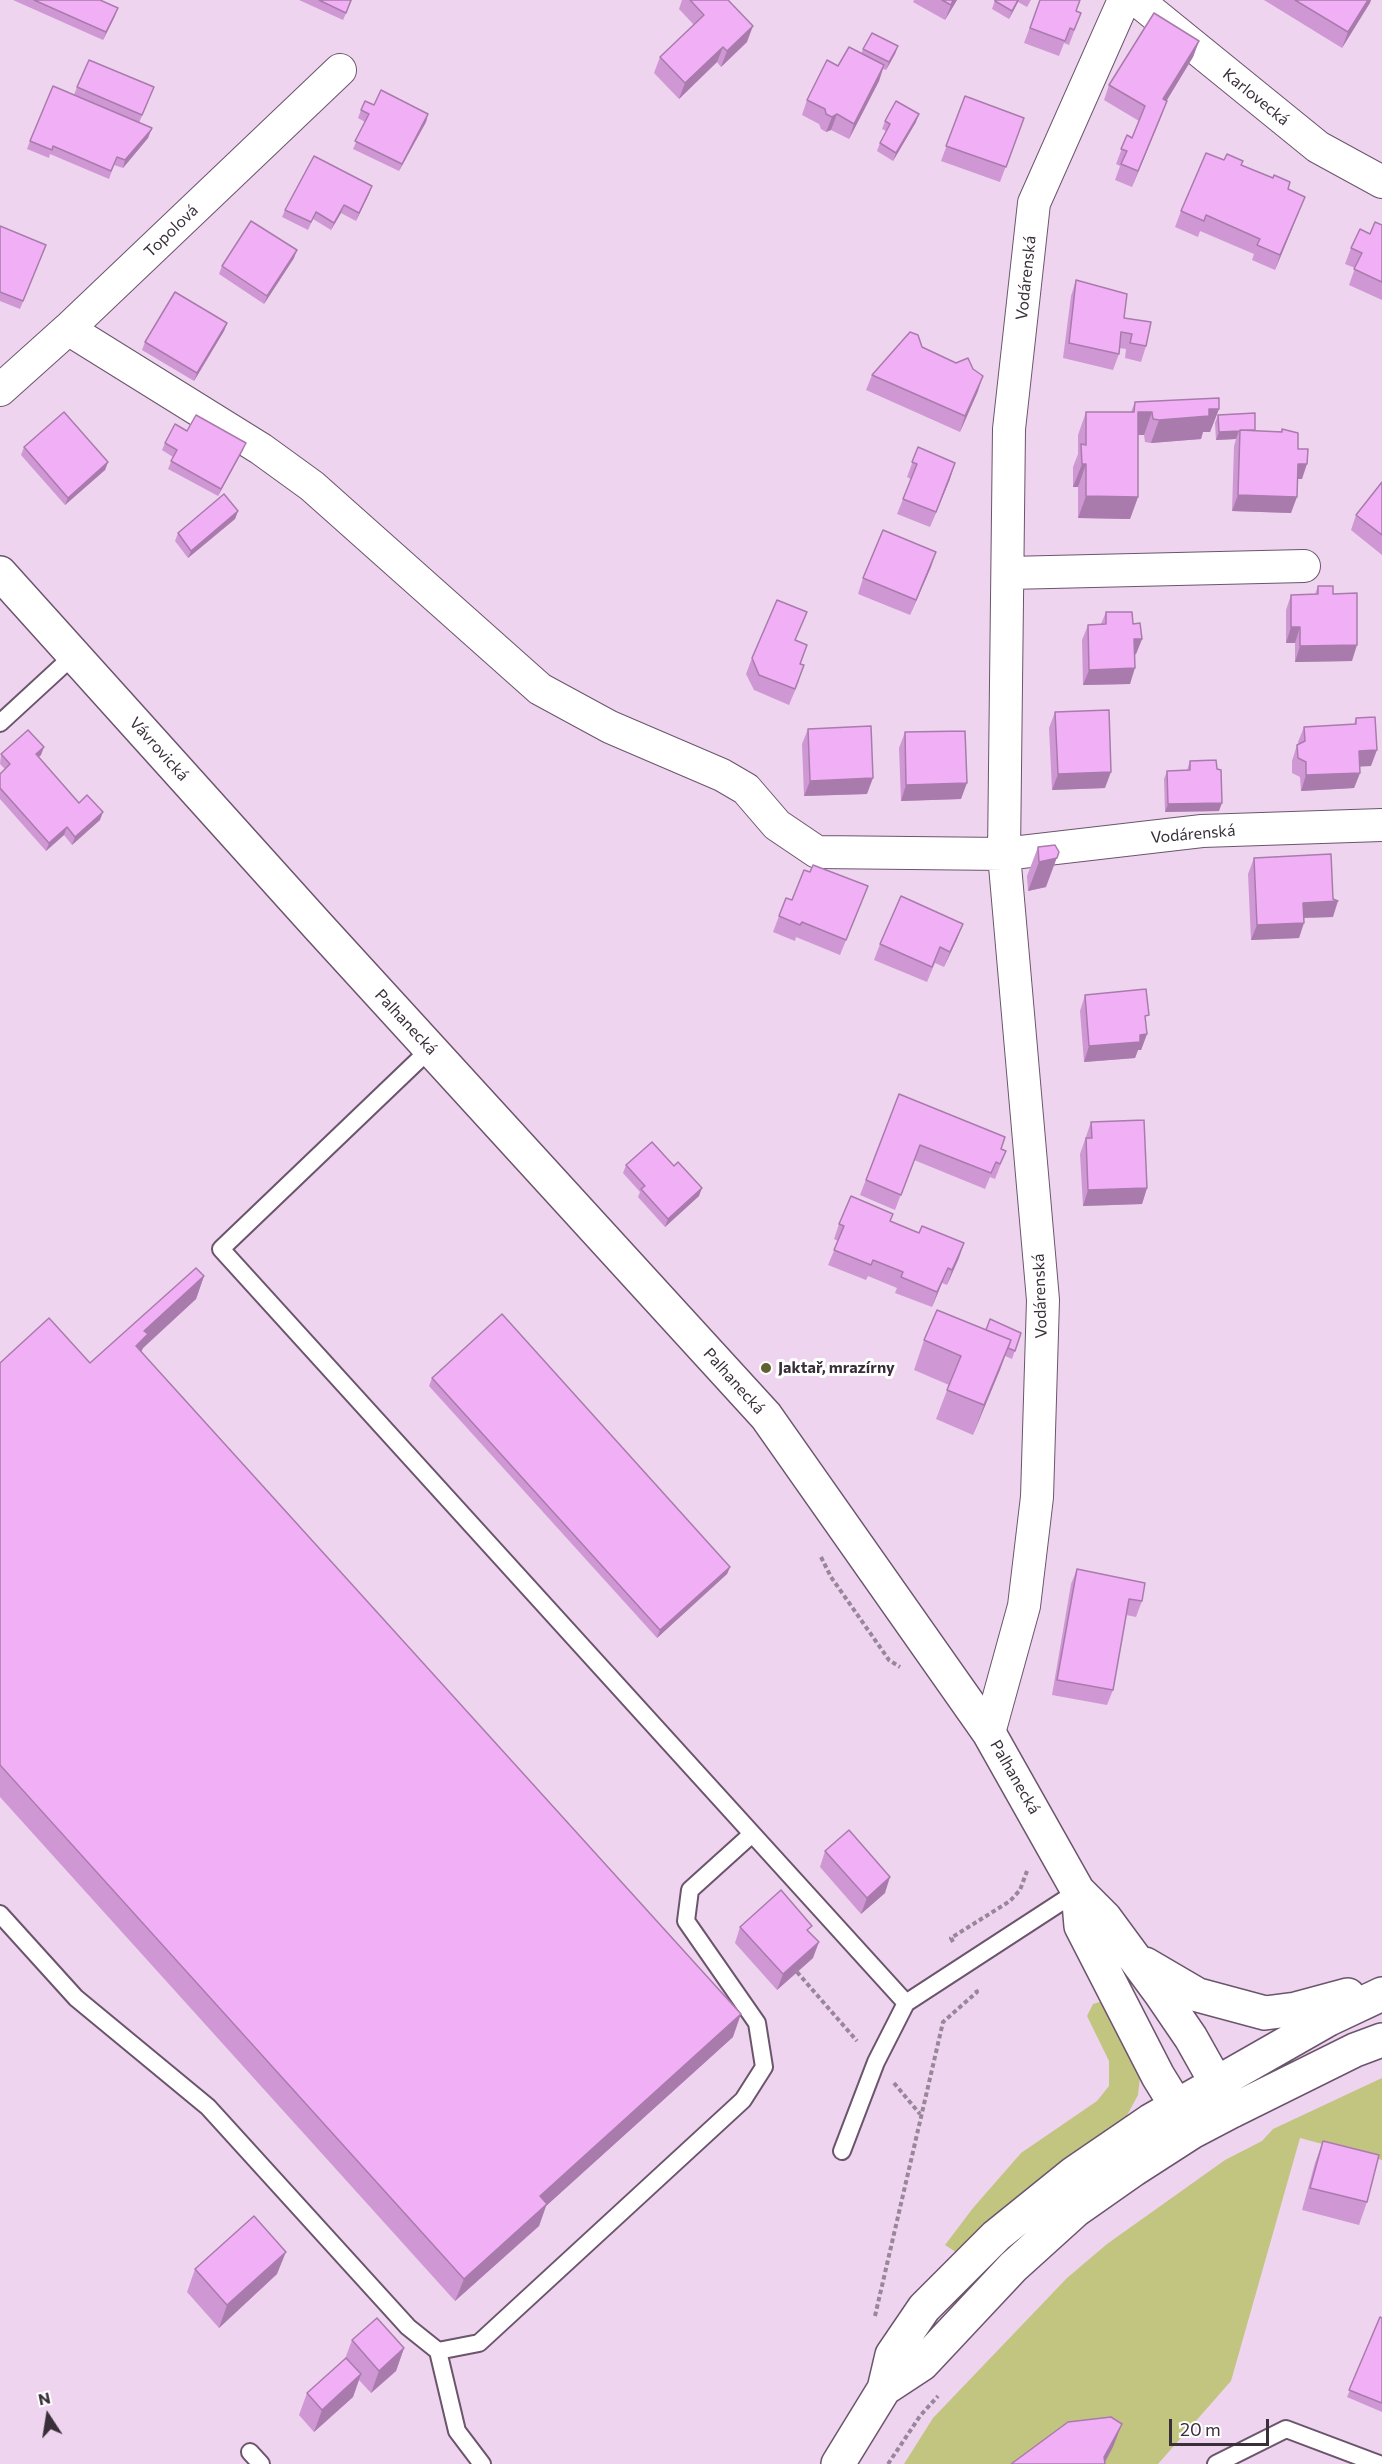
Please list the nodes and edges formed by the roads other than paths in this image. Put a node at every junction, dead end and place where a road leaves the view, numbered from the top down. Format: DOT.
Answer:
graph roads {
  1 [pos="1124,0"];
  2 [pos="1137,0"];
  3 [pos="340,70"];
  4 [pos="1382,182"];
  5 [pos="68,329"];
  6 [pos="0,390"];
  7 [pos="1304,566"];
  8 [pos="0,573"];
  9 [pos="1008,573"];
  10 [pos="75,655"];
  11 [pos="0,723"];
  12 [pos="1382,825"];
  13 [pos="1004,854"];
  14 [pos="318,926"];
  15 [pos="430,1049"];
  16 [pos="989,1733"];
  17 [pos="752,1833"];
  18 [pos="1078,1891"];
  19 [pos="0,1914"];
  20 [pos="1131,1955"];
  21 [pos="1382,1989"];
  22 [pos="1382,1994"];
  23 [pos="906,2003"];
  24 [pos="1382,2040"];
  25 [pos="1224,2098"];
  26 [pos="1185,2118"];
  27 [pos="842,2151"];
  28 [pos="438,2351"];
  29 [pos="482,2464"];
  30 [pos="838,2464"];
  31 [pos="1216,2464"];
  32 [pos="1379,2464"];
  1 -- 9 [label="street, Vodárenská"];
  2 -- 4 [label="street, Karlovecká"];
  3 -- 5 [label="street, Topolová"];
  5 -- 6 [label="street, Topolová"];
  5 -- 13 [label="street, Vodárenská"];
  7 -- 9 [label="street"];
  8 -- 10 [label="street, Vávrovická"];
  9 -- 13 [label="street, Vodárenská"];
  10 -- 11 [label="lane"];
  10 -- 14 [label="street, Vávrovická"];
  12 -- 13 [label="street, Vodárenská"];
  13 -- 16 [label="street, Vodárenská"];
  14 -- 15 [label="street, Palhanecká"];
  15 -- 16 [label="street, Palhanecká"];
  15 -- 17 [label="lane"];
  16 -- 18 [label="street, Palhanecká"];
  17 -- 23 [label="lane"];
  17 -- 28 [label="lane"];
  18 -- 20 [label="street, Palhanecká"];
  18 -- 23 [label="lane"];
  18 -- 26 [label="street, Palhanecká"];
  19 -- 28 [label="lane"];
  20 -- 21 [label="street"];
  20 -- 25 [label="street, Palhanecká"];
  22 -- 25 [label="street"];
  23 -- 27 [label="lane"];
  24 -- 25 [label="street"];
  25 -- 26 [label="street"];
  26 -- 30 [label="street"];
  28 -- 29 [label="lane"];
  31 -- 32 [label="lane"];
}
